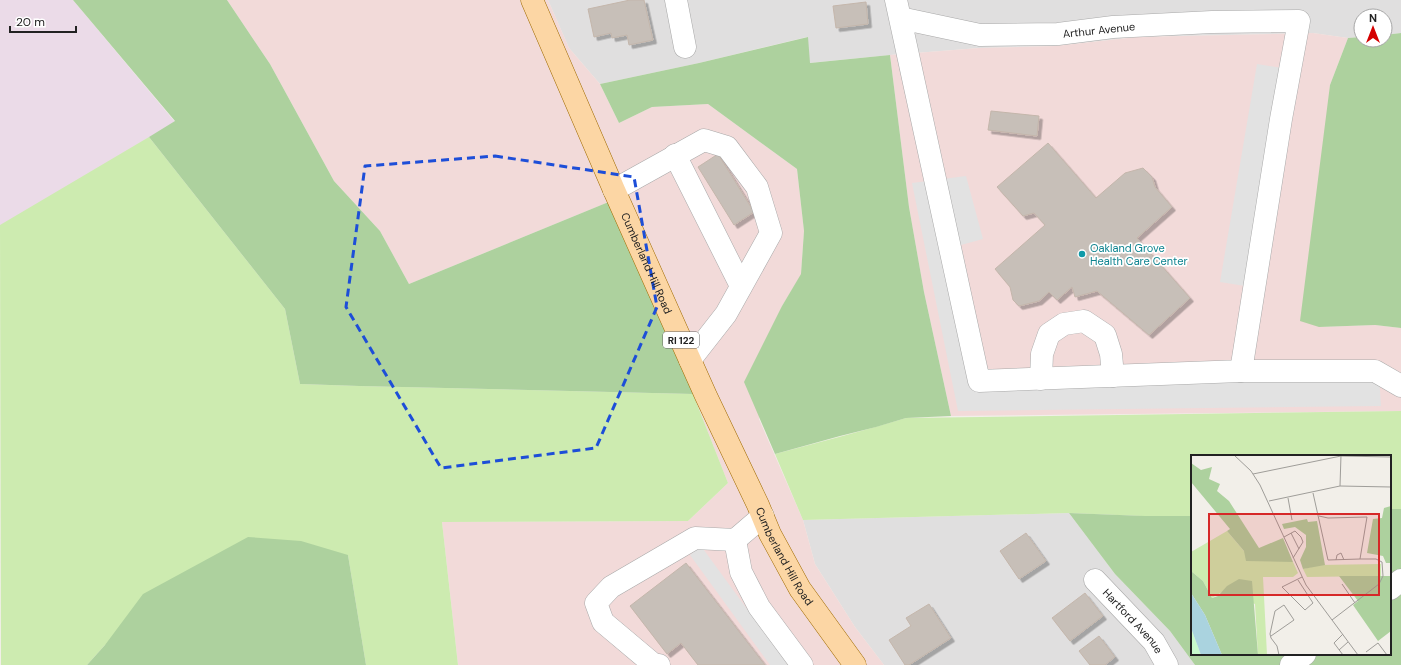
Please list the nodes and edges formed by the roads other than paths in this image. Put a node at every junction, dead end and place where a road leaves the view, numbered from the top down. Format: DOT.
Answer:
graph roads {
  1 [pos="532,0"];
  2 [pos="676,0"];
  3 [pos="898,9"];
  4 [pos="685,47"];
  5 [pos="675,155"];
  6 [pos="614,190"];
  7 [pos="741,286"];
  8 [pos="690,360"];
  9 [pos="1241,371"];
  10 [pos="1113,376"];
  11 [pos="1041,379"];
  12 [pos="1401,386"];
  13 [pos="763,516"];
  14 [pos="735,540"];
  15 [pos="1095,580"];
  16 [pos="1401,580"];
  17 [pos="1391,588"];
  18 [pos="1304,655"];
  19 [pos="659,665"];
  20 [pos="802,665"];
  21 [pos="855,665"];
  22 [pos="1167,665"];
  23 [pos="1290,665"];
  1 -- 6 [label="main road, Cumberland Hill Road / RI 122"];
  2 -- 4 [label="street"];
  3 -- 9 [label="street, Arthur Avenue"];
  3 -- 11 [label="street"];
  5 -- 6 [label="street"];
  5 -- 7 [label="street"];
  5 -- 7 [label="street"];
  6 -- 8 [label="main road, Cumberland Hill Road / RI 122"];
  7 -- 8 [label="street"];
  8 -- 13 [label="main road, Cumberland Hill Road / RI 122"];
  9 -- 10 [label="street"];
  9 -- 12 [label="street"];
  10 -- 11 [label="street"];
  10 -- 11 [label="street"];
  13 -- 14 [label="street"];
  13 -- 21 [label="main road, Cumberland Hill Road / RI 122"];
  14 -- 19 [label="street"];
  14 -- 20 [label="street"];
  15 -- 22 [label="street, Hartford Avenue"];
  16 -- 17 [label="street"];
  18 -- 23 [label="street"];
}
